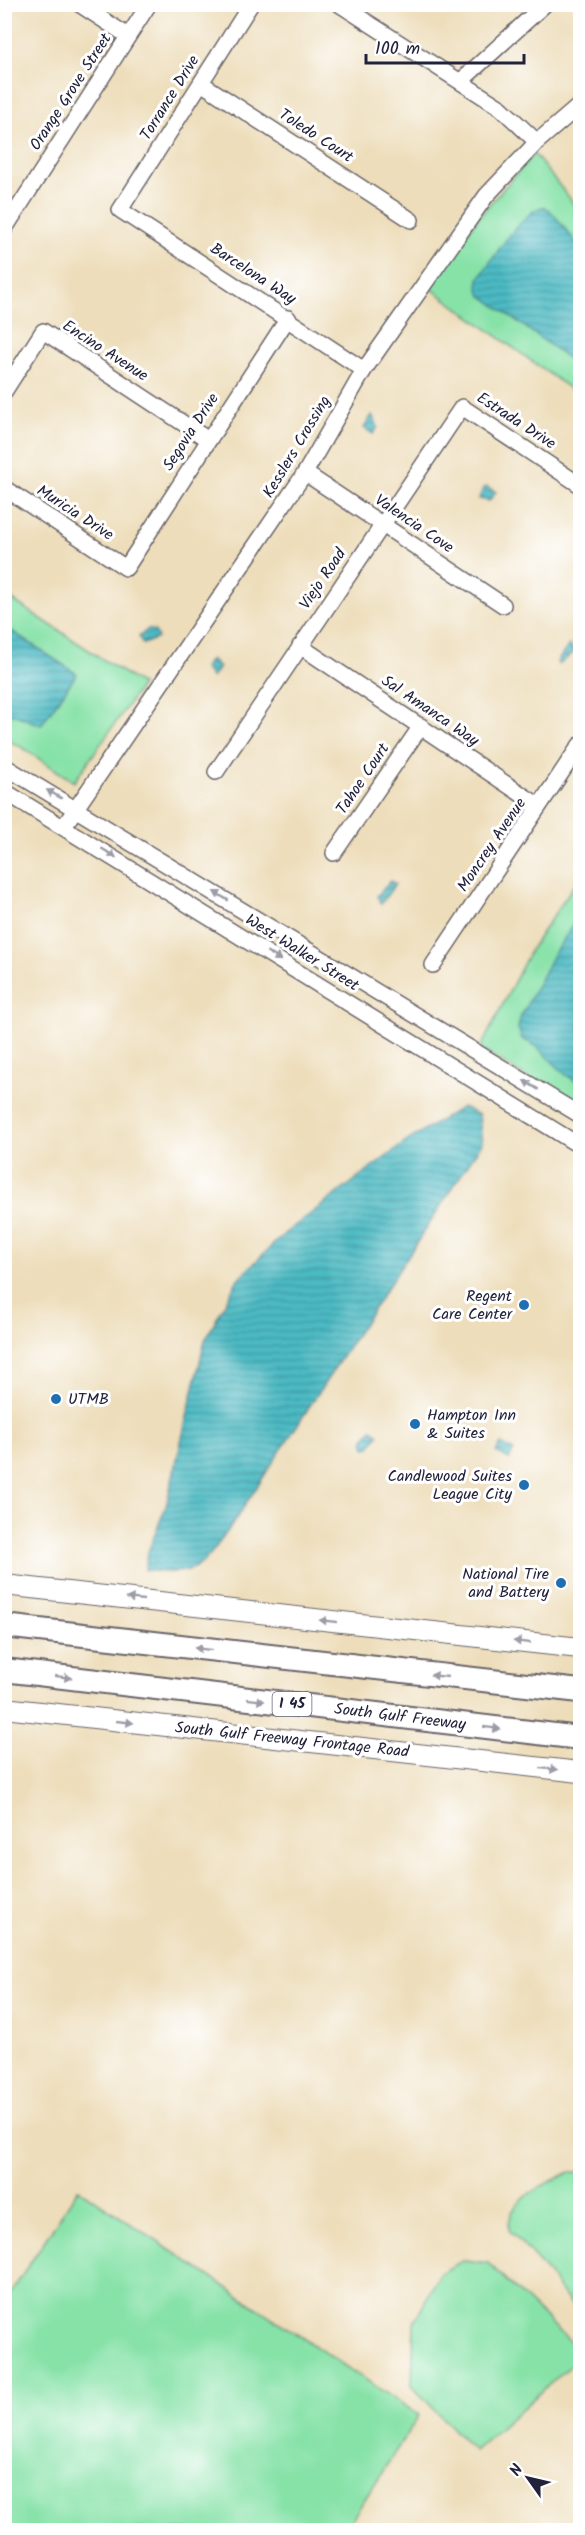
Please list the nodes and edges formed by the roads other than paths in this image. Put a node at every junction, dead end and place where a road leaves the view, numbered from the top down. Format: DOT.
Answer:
graph roads {
  1 [pos="79,4"];
  2 [pos="149,4"];
  3 [pos="251,4"];
  4 [pos="339,4"];
  5 [pos="545,4"];
  6 [pos="128,36"];
  7 [pos="461,81"];
  8 [pos="201,83"];
  9 [pos="580,105"];
  10 [pos="537,142"];
  11 [pos="120,210"];
  12 [pos="411,220"];
  13 [pos="4,230"];
  14 [pos="288,318"];
  15 [pos="364,370"];
  16 [pos="4,392"];
  17 [pos="462,407"];
  18 [pos="207,439"];
  19 [pos="305,473"];
  20 [pos="580,485"];
  21 [pos="4,488"];
  22 [pos="382,524"];
  23 [pos="126,568"];
  24 [pos="502,605"];
  25 [pos="300,646"];
  26 [pos="421,726"];
  27 [pos="580,745"];
  28 [pos="4,765"];
  29 [pos="216,772"];
  30 [pos="4,791"];
  31 [pos="539,806"];
  32 [pos="77,808"];
  33 [pos="64,826"];
  34 [pos="334,853"];
  35 [pos="321,957"];
  36 [pos="433,965"];
  37 [pos="308,977"];
  38 [pos="580,1115"];
  39 [pos="580,1146"];
  40 [pos="4,1584"];
  41 [pos="4,1626"];
  42 [pos="580,1648"];
  43 [pos="4,1670"];
  44 [pos="580,1691"];
  45 [pos="4,1708"];
  46 [pos="580,1738"];
  47 [pos="580,1772"];
  1 -- 6 [label="street"];
  2 -- 6 [label="street, Orange Grove Street"];
  3 -- 8 [label="street, Torrance Drive"];
  4 -- 7 [label="street"];
  5 -- 7 [label="street"];
  6 -- 13 [label="street, Orange Grove Street"];
  7 -- 10 [label="street"];
  8 -- 11 [label="street, Torrance Drive"];
  8 -- 12 [label="street, Toledo Court"];
  9 -- 10 [label="street, Kesslers Crossing"];
  10 -- 15 [label="street, Kesslers Crossing"];
  11 -- 14 [label="street, Barcelona Way"];
  14 -- 15 [label="street, Barcelona Way"];
  14 -- 18 [label="street, Segovia Drive"];
  15 -- 19 [label="street, Kesslers Crossing"];
  16 -- 18 [label="street, Encino Avenue"];
  17 -- 20 [label="street, Estrada Drive"];
  17 -- 22 [label="street, Viejo Road"];
  18 -- 23 [label="street, Segovia Drive"];
  19 -- 22 [label="street, Valencia Cove"];
  19 -- 32 [label="street, Kesslers Crossing"];
  21 -- 23 [label="street, Muricia Drive"];
  22 -- 24 [label="street, Valencia Cove"];
  22 -- 25 [label="street, Viejo Road"];
  25 -- 26 [label="street, Sal Amanca Way"];
  25 -- 29 [label="street, Viejo Road"];
  26 -- 31 [label="street, Sal Amanca Way"];
  26 -- 34 [label="street, Tahoe Court"];
  27 -- 31 [label="street, Moncrey Avenue"];
  32 -- 28 [label="street, West Walker Street, one-way"];
  30 -- 33 [label="street, West Walker Street"];
  31 -- 36 [label="street, Moncrey Avenue"];
  32 -- 33 [label="street, Kesslers Crossing"];
  35 -- 32 [label="street, West Walker Street, one-way"];
  33 -- 37 [label="street, West Walker Street, one-way"];
  35 -- 37 [label="street"];
  38 -- 35 [label="street, West Walker Street, one-way"];
  37 -- 39 [label="street, West Walker Street"];
  42 -- 40 [label="main road, one-way"];
  44 -- 41 [label="highway, one-way"];
  43 -- 46 [label="highway, South Gulf Freeway / I 45, one-way"];
  45 -- 47 [label="main road, South Gulf Freeway Frontage Road, one-way"];
}
